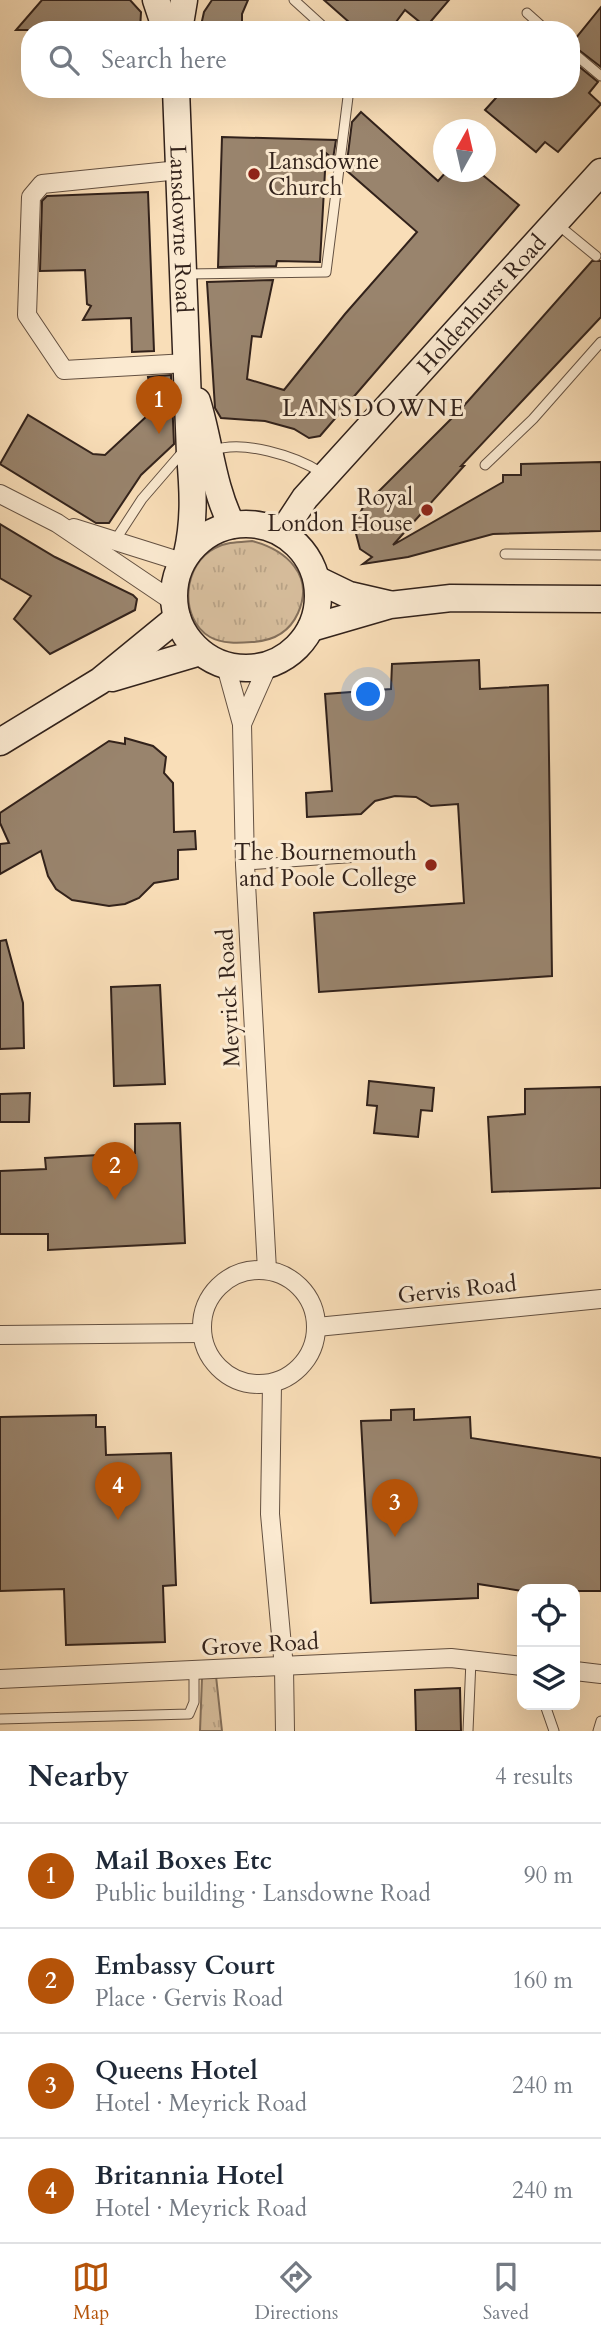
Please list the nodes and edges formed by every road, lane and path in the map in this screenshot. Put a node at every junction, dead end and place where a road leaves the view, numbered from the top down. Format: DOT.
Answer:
graph roads {
  1 [pos="156,0"];
  2 [pos="184,0"];
  3 [pos="294,0"];
  4 [pos="527,13"];
  5 [pos="163,21"];
  6 [pos="180,21"];
  7 [pos="317,21"];
  8 [pos="536,21"];
  9 [pos="580,58"];
  10 [pos="601,76"];
  11 [pos="176,98"];
  12 [pos="348,98"];
  13 [pos="179,170"];
  14 [pos="601,172"];
  15 [pos="555,222"];
  16 [pos="596,256"];
  17 [pos="183,274"];
  18 [pos="601,342"];
  19 [pos="187,366"];
  20 [pos="200,453"];
  21 [pos="485,465"];
  22 [pos="326,475"];
  23 [pos="0,494"];
  24 [pos="57,523"];
  25 [pos="232,525"];
  26 [pos="282,533"];
  27 [pos="116,540"];
  28 [pos="505,554"];
  29 [pos="601,555"];
  30 [pos="184,558"];
  31 [pos="318,580"];
  32 [pos="601,599"];
  33 [pos="390,604"];
  34 [pos="175,610"];
  35 [pos="311,628"];
  36 [pos="200,652"];
  37 [pos="268,665"];
  38 [pos="226,666"];
  39 [pos="100,681"];
  40 [pos="242,724"];
  41 [pos="0,742"];
  42 [pos="401,854"];
  43 [pos="245,865"];
  44 [pos="267,1269"];
  45 [pos="601,1299"];
  46 [pos="317,1327"];
  47 [pos="201,1333"];
  48 [pos="0,1335"];
  49 [pos="272,1384"];
  50 [pos="471,1660"];
  51 [pos="517,1665"];
  52 [pos="284,1668"];
  53 [pos="194,1672"];
  54 [pos="580,1672"];
  55 [pos="601,1674"];
  56 [pos="0,1679"];
  57 [pos="546,1710"];
  58 [pos="0,1719"];
  59 [pos="601,1721"];
  60 [pos="285,1731"];
  61 [pos="468,1731"];
  62 [pos="554,1731"];
  63 [pos="598,1731"];
  1 -- 5 [label="main road"];
  2 -- 6 [label="main road"];
  3 -- 7 [label="lane"];
  4 -- 8 [label="lane"];
  9 -- 10 [label="lane"];
  11 -- 13 [label="main road, Lansdowne Road"];
  12 -- 17 [label="lane"];
  13 -- 17 [label="main road, Lansdowne Road"];
  13 -- 19 [label="street"];
  14 -- 15 [label="main road, Holdenhurst Road"];
  15 -- 16 [label="lane"];
  15 -- 22 [label="main road, Holdenhurst Road"];
  17 -- 19 [label="main road, Lansdowne Road"];
  18 -- 21 [label="lane"];
  19 -- 20 [label="main road, Lansdowne Road"];
  20 -- 22 [label="lane"];
  20 -- 25 [label="main road, Lansdowne Road"];
  20 -- 27 [label="lane"];
  20 -- 30 [label="main road, Lansdowne Road"];
  22 -- 26 [label="main road, Holdenhurst Road"];
  23 -- 24 [label="street"];
  24 -- 27 [label="street"];
  24 -- 34 [label="street"];
  25 -- 26 [label="main road"];
  25 -- 30 [label="main road"];
  26 -- 31 [label="main road"];
  27 -- 30 [label="street"];
  28 -- 29 [label="lane"];
  30 -- 34 [label="main road"];
  31 -- 33 [label="main road"];
  31 -- 35 [label="main road"];
  32 -- 33 [label="main road"];
  33 -- 35 [label="main road"];
  34 -- 36 [label="main road"];
  34 -- 39 [label="main road"];
  35 -- 37 [label="main road"];
  36 -- 38 [label="main road"];
  36 -- 39 [label="main road"];
  37 -- 38 [label="main road"];
  37 -- 40 [label="street, Meyrick Road"];
  38 -- 40 [label="street, Meyrick Road"];
  39 -- 41 [label="main road"];
  40 -- 43 [label="street, Meyrick Road"];
  42 -- 43 [label="lane"];
  43 -- 44 [label="street, Meyrick Road"];
  44 -- 46 [label="street"];
  44 -- 47 [label="street"];
  45 -- 46 [label="street, Gervis Road"];
  46 -- 49 [label="street"];
  47 -- 48 [label="street"];
  47 -- 49 [label="street"];
  49 -- 52 [label="street"];
  50 -- 51 [label="street, Grove Road"];
  50 -- 52 [label="street, Grove Road"];
  50 -- 61 [label="lane"];
  52 -- 53 [label="street, Grove Road"];
  52 -- 60 [label="street"];
  53 -- 56 [label="street, Grove Road"];
  53 -- 58 [label="lane"];
  54 -- 55 [label="street"];
  57 -- 62 [label="lane"];
  59 -- 63 [label="lane"];
}
